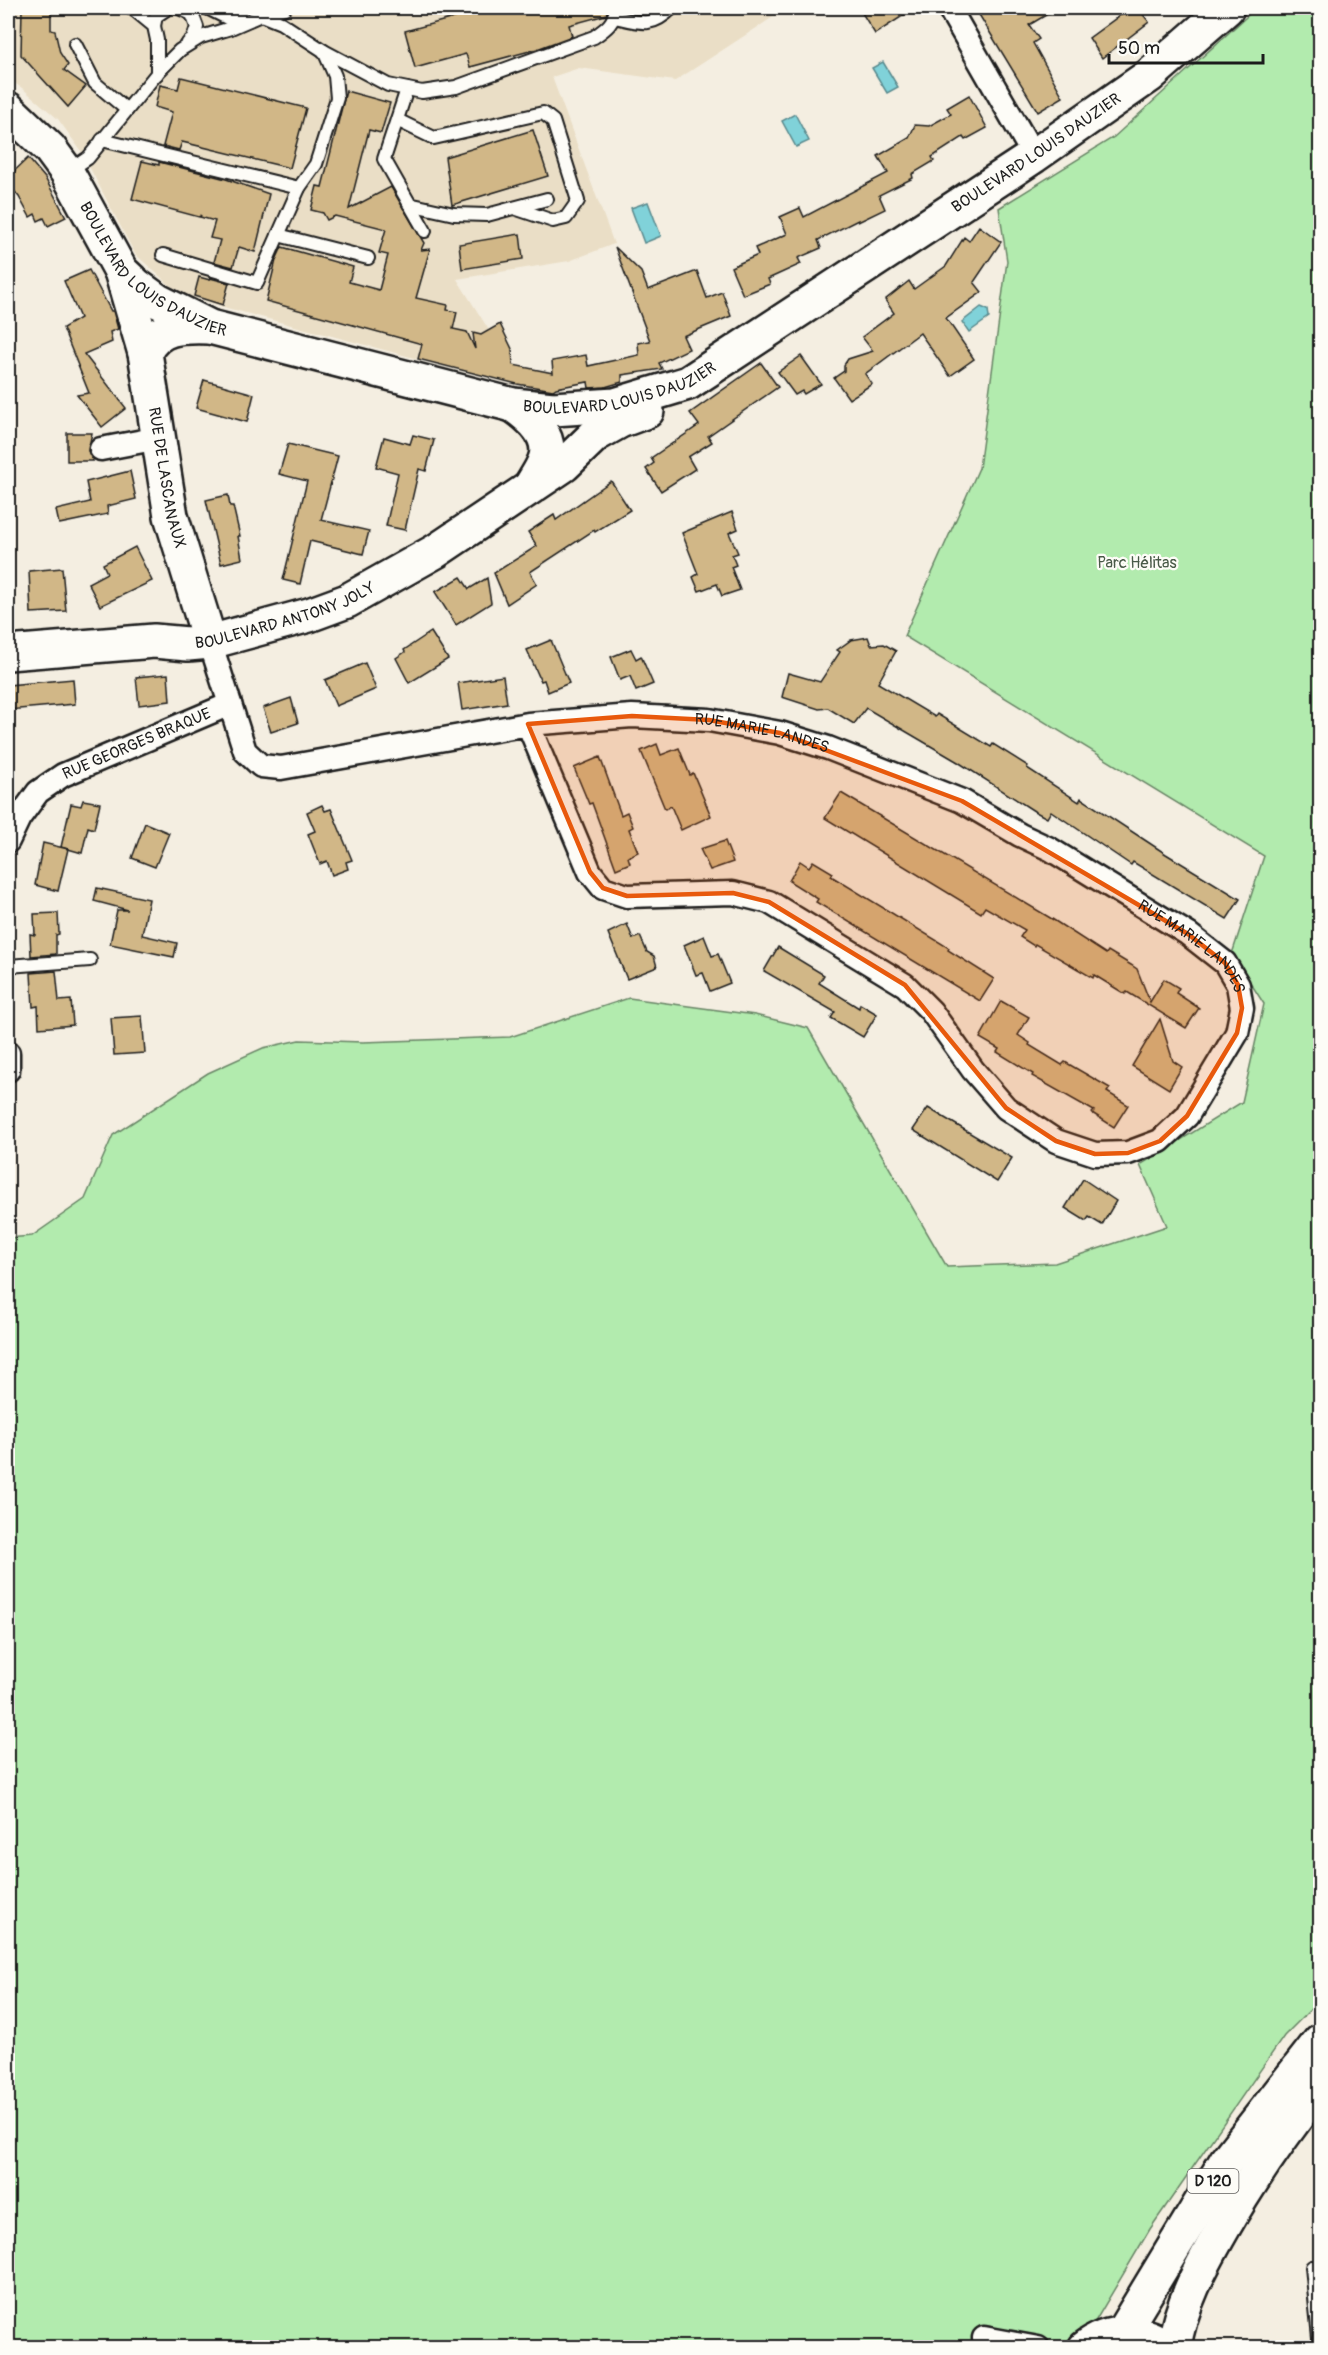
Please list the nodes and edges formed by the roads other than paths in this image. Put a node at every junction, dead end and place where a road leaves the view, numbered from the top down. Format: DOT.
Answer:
graph roads {
  1 [pos="132,8"];
  2 [pos="168,8"];
  3 [pos="179,8"];
  4 [pos="207,8"];
  5 [pos="285,8"];
  6 [pos="672,8"];
  7 [pos="949,8"];
  8 [pos="1227,8"];
  9 [pos="615,12"];
  10 [pos="256,17"];
  11 [pos="154,26"];
  12 [pos="75,44"];
  13 [pos="180,50"];
  14 [pos="324,51"];
  15 [pos="157,74"];
  16 [pos="407,89"];
  17 [pos="8,109"];
  18 [pos="127,110"];
  19 [pos="397,120"];
  20 [pos="102,140"];
  21 [pos="1034,156"];
  22 [pos="67,172"];
  23 [pos="299,188"];
  24 [pos="547,199"];
  25 [pos="409,204"];
  26 [pos="514,208"];
  27 [pos="425,231"];
  28 [pos="278,235"];
  29 [pos="163,255"];
  30 [pos="368,258"];
  31 [pos="121,271"];
  32 [pos="210,327"];
  33 [pos="145,353"];
  34 [pos="688,383"];
  35 [pos="513,405"];
  36 [pos="159,438"];
  37 [pos="101,449"];
  38 [pos="531,486"];
  39 [pos="203,619"];
  40 [pos="8,652"];
  41 [pos="230,704"];
  42 [pos="528,724"];
  43 [pos="8,841"];
  44 [pos="90,960"];
  45 [pos="8,966"];
  46 [pos="8,1053"];
  47 [pos="8,1070"];
  48 [pos="1320,2041"];
  49 [pos="1320,2086"];
  50 [pos="1312,2267"];
  51 [pos="1122,2333"];
  52 [pos="987,2344"];
  53 [pos="1038,2348"];
  54 [pos="1085,2348"];
  55 [pos="1166,2348"];
  56 [pos="1174,2348"];
  57 [pos="1320,2348"];
  1 -- 11 [label="lane"];
  2 -- 11 [label="lane"];
  3 -- 13 [label="lane"];
  4 -- 10 [label="lane"];
  5 -- 10 [label="lane"];
  6 -- 9 [label="lane"];
  7 -- 21 [label="street"];
  8 -- 21 [label="main road, BOULEVARD LOUIS DAUZIER"];
  9 -- 16 [label="lane"];
  10 -- 13 [label="lane"];
  10 -- 14 [label="lane"];
  11 -- 15 [label="lane"];
  12 -- 18 [label="lane"];
  13 -- 15 [label="lane"];
  14 -- 16 [label="lane"];
  14 -- 23 [label="lane"];
  15 -- 18 [label="lane"];
  16 -- 19 [label="lane"];
  17 -- 22 [label="main road, BOULEVARD LOUIS DAUZIER"];
  18 -- 20 [label="lane"];
  19 -- 25 [label="lane"];
  19 -- 26 [label="lane"];
  20 -- 22 [label="lane"];
  20 -- 23 [label="lane"];
  21 -- 34 [label="main road, BOULEVARD LOUIS DAUZIER"];
  22 -- 31 [label="main road, BOULEVARD LOUIS DAUZIER"];
  23 -- 28 [label="lane"];
  24 -- 26 [label="lane"];
  25 -- 26 [label="lane"];
  25 -- 27 [label="lane"];
  28 -- 29 [label="lane"];
  28 -- 30 [label="lane"];
  31 -- 32 [label="main road, BOULEVARD LOUIS DAUZIER"];
  31 -- 33 [label="main road, RUE DE LASCANAUX"];
  32 -- 33 [label="main road"];
  32 -- 35 [label="main road, BOULEVARD LOUIS DAUZIER"];
  33 -- 36 [label="main road, RUE DE LASCANAUX"];
  34 -- 35 [label="main road, BOULEVARD LOUIS DAUZIER"];
  34 -- 38 [label="main road, BOULEVARD ANTONY JOLY"];
  35 -- 38 [label="main road, BOULEVARD ANTONY JOLY"];
  36 -- 37 [label="street"];
  36 -- 39 [label="main road, RUE DE LASCANAUX"];
  38 -- 39 [label="main road, BOULEVARD ANTONY JOLY"];
  39 -- 40 [label="main road"];
  39 -- 41 [label="street, RUE GEORGES BRAQUE"];
  41 -- 42 [label="street, RUE MARIE LANDES"];
  41 -- 43 [label="street, RUE GEORGES BRAQUE"];
  42 -- 42 [label="street, RUE MARIE LANDES"];
  44 -- 45 [label="lane"];
  46 -- 47 [label="street"];
  48 -- 51 [label="main road, D 120"];
  49 -- 56 [label="main road, D 120"];
  50 -- 57 [label="lane"];
  51 -- 54 [label="main road"];
  51 -- 55 [label="main road"];
  52 -- 53 [label="street"];
}
